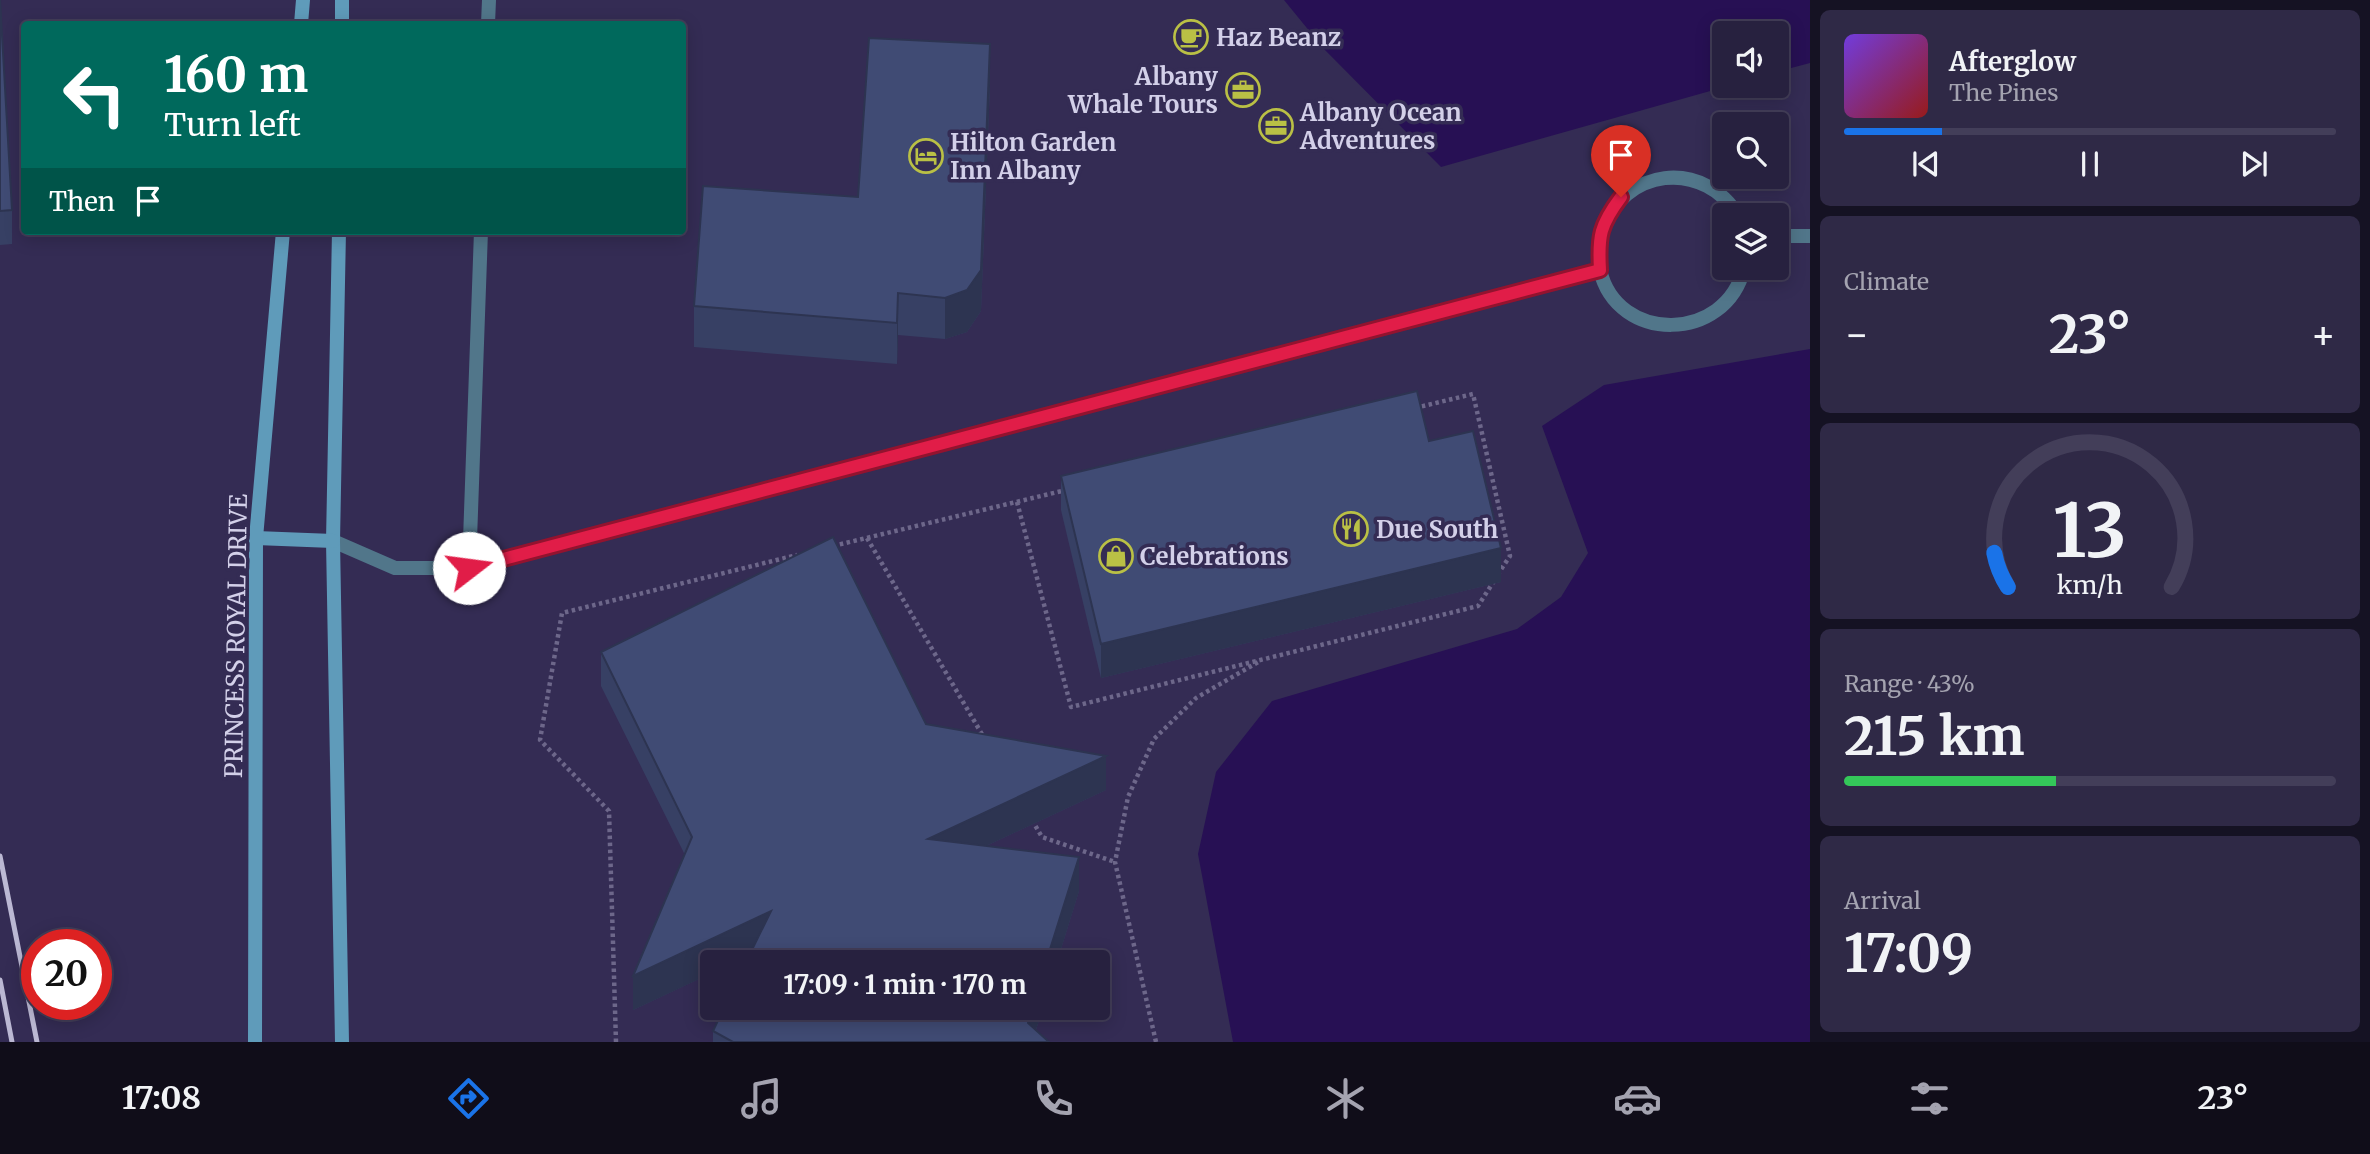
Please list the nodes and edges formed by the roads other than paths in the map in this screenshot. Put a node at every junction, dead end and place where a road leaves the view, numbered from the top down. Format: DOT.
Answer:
graph roads {
  1 [pos="303,0"];
  2 [pos="342,0"];
  3 [pos="489,0"];
  4 [pos="301,21"];
  5 [pos="342,21"];
  6 [pos="488,21"];
  7 [pos="1727,203"];
  8 [pos="283,235"];
  9 [pos="339,235"];
  10 [pos="481,235"];
  11 [pos="1789,236"];
  12 [pos="1810,236"];
  13 [pos="1600,270"];
  14 [pos="1741,280"];
  15 [pos="256,538"];
  16 [pos="333,541"];
  17 [pos="469,568"];
  18 [pos="255,1042"];
  19 [pos="342,1042"];
  1 -- 4 [label="main road"];
  2 -- 5 [label="main road"];
  3 -- 6 [label="lane"];
  7 -- 13 [label="lane"];
  8 -- 15 [label="main road, PRINCESS ROYAL DRIVE"];
  9 -- 16 [label="main road"];
  10 -- 17 [label="lane"];
  11 -- 12 [label="lane"];
  13 -- 14 [label="lane"];
  13 -- 17 [label="lane"];
  15 -- 16 [label="main road"];
  15 -- 18 [label="main road, PRINCESS ROYAL DRIVE"];
  16 -- 17 [label="lane"];
  16 -- 19 [label="main road"];
}
